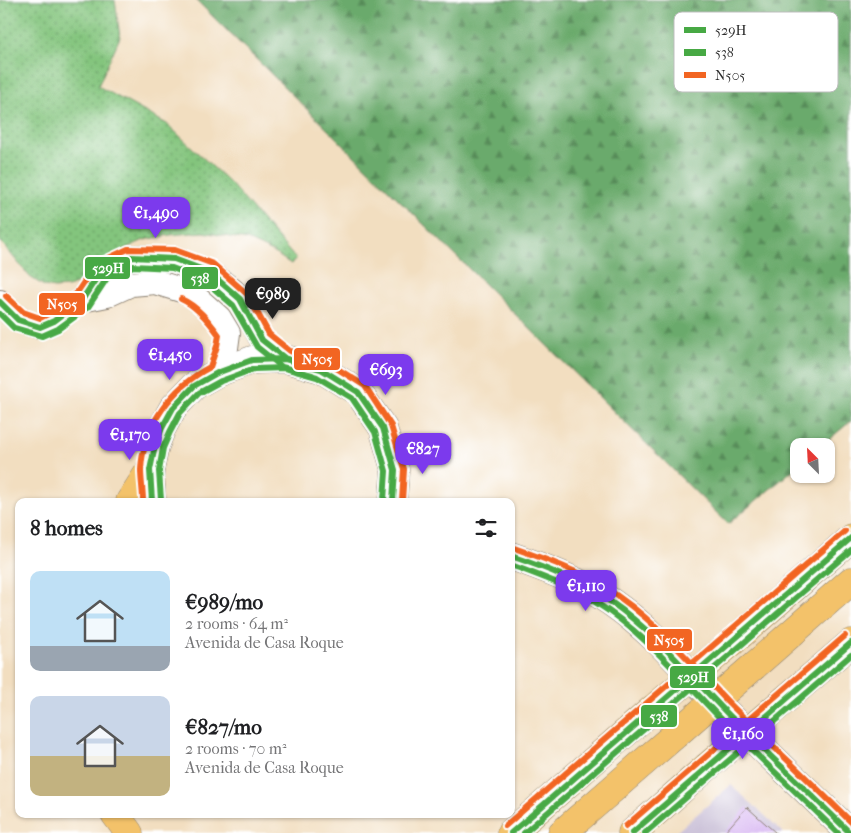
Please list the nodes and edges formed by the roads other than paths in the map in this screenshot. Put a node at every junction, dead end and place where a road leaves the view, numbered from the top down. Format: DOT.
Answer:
graph roads {
  1 [pos="82,300"];
  2 [pos="0,302"];
  3 [pos="286,359"];
  4 [pos="217,373"];
  5 [pos="150,470"];
  6 [pos="395,470"];
  7 [pos="132,498"];
  8 [pos="152,498"];
  9 [pos="393,498"];
  10 [pos="412,498"];
  11 [pos="851,538"];
  12 [pos="515,557"];
  13 [pos="851,581"];
  14 [pos="851,643"];
  15 [pos="102,818"];
  16 [pos="117,818"];
  17 [pos="108,833"];
  18 [pos="130,833"];
  19 [pos="511,833"];
  20 [pos="562,833"];
  21 [pos="632,833"];
  22 [pos="850,833"];
  1 -- 2 [label="street"];
  1 -- 3 [label="street"];
  1 -- 4 [label="street"];
  3 -- 4 [label="street"];
  3 -- 6 [label="street"];
  4 -- 5 [label="street"];
  5 -- 7 [label="highway"];
  5 -- 8 [label="street"];
  6 -- 9 [label="street"];
  6 -- 10 [label="street"];
  11 -- 19 [label="highway, bridge"];
  12 -- 22 [label="street"];
  13 -- 20 [label="highway, bridge"];
  14 -- 21 [label="highway, bridge"];
  15 -- 17 [label="highway"];
  16 -- 18 [label="highway"];
}
